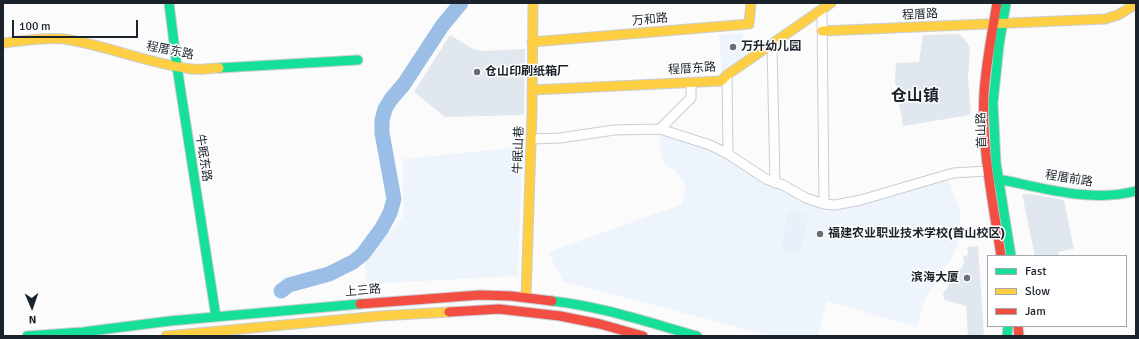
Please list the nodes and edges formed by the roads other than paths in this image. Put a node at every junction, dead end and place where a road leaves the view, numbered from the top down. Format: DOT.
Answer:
graph roads {
  1 [pos="169,3"];
  2 [pos="533,3"];
  3 [pos="751,3"];
  4 [pos="830,3"];
  5 [pos="996,3"];
  6 [pos="1006,3"];
  7 [pos="1136,4"];
  8 [pos="822,10"];
  9 [pos="1003,22"];
  10 [pos="993,23"];
  11 [pos="822,31"];
  12 [pos="532,42"];
  13 [pos="3,43"];
  14 [pos="772,45"];
  15 [pos="358,60"];
  16 [pos="177,67"];
  17 [pos="727,75"];
  18 [pos="691,82"];
  19 [pos="532,90"];
  20 [pos="660,129"];
  21 [pos="532,139"];
  22 [pos="728,154"];
  23 [pos="987,171"];
  24 [pos="998,179"];
  25 [pos="775,183"];
  26 [pos="1136,191"];
  27 [pos="824,204"];
  28 [pos="1001,255"];
  29 [pos="1011,255"];
  30 [pos="526,297"];
  31 [pos="216,317"];
  32 [pos="27,336"];
  33 [pos="166,336"];
  34 [pos="643,336"];
  35 [pos="697,336"];
  1 -- 16 [label="street, 牛眠东路"];
  2 -- 12 [label="street, 牛眠山巷"];
  3 -- 12 [label="street, 万和路"];
  4 -- 8 [label="street, 程厝东路"];
  5 -- 10 [label="street, 首山路"];
  6 -- 9 [label="street, 首山路"];
  7 -- 9 [label="street, 程厝路"];
  8 -- 11 [label="street"];
  8 -- 14 [label="street, 程厝东路"];
  9 -- 10 [label="street, 程厝路"];
  9 -- 24 [label="street, 首山路"];
  10 -- 11 [label="street, 程厝路"];
  10 -- 23 [label="street, 首山路"];
  11 -- 27 [label="street"];
  12 -- 19 [label="street, 牛眠山巷"];
  13 -- 16 [label="street, 程厝东路"];
  14 -- 17 [label="street, 程厝东路"];
  14 -- 25 [label="street"];
  15 -- 16 [label="street, 程厝东路"];
  16 -- 31 [label="street, 牛眠东路"];
  17 -- 18 [label="street, 程厝东路"];
  17 -- 22 [label="street"];
  18 -- 19 [label="street, 程厝东路"];
  18 -- 20 [label="street"];
  19 -- 21 [label="street, 牛眠山巷"];
  20 -- 21 [label="street"];
  20 -- 22 [label="street"];
  21 -- 30 [label="street, 牛眠山巷"];
  22 -- 25 [label="street"];
  23 -- 27 [label="street"];
  23 -- 28 [label="street, 首山路"];
  24 -- 26 [label="street, 程厝前路"];
  24 -- 29 [label="street, 首山路"];
  25 -- 27 [label="street"];
  30 -- 31 [label="street, 上三路"];
  30 -- 35 [label="street, 上三路"];
  31 -- 32 [label="street, 上三路"];
  33 -- 34 [label="street"];
}
